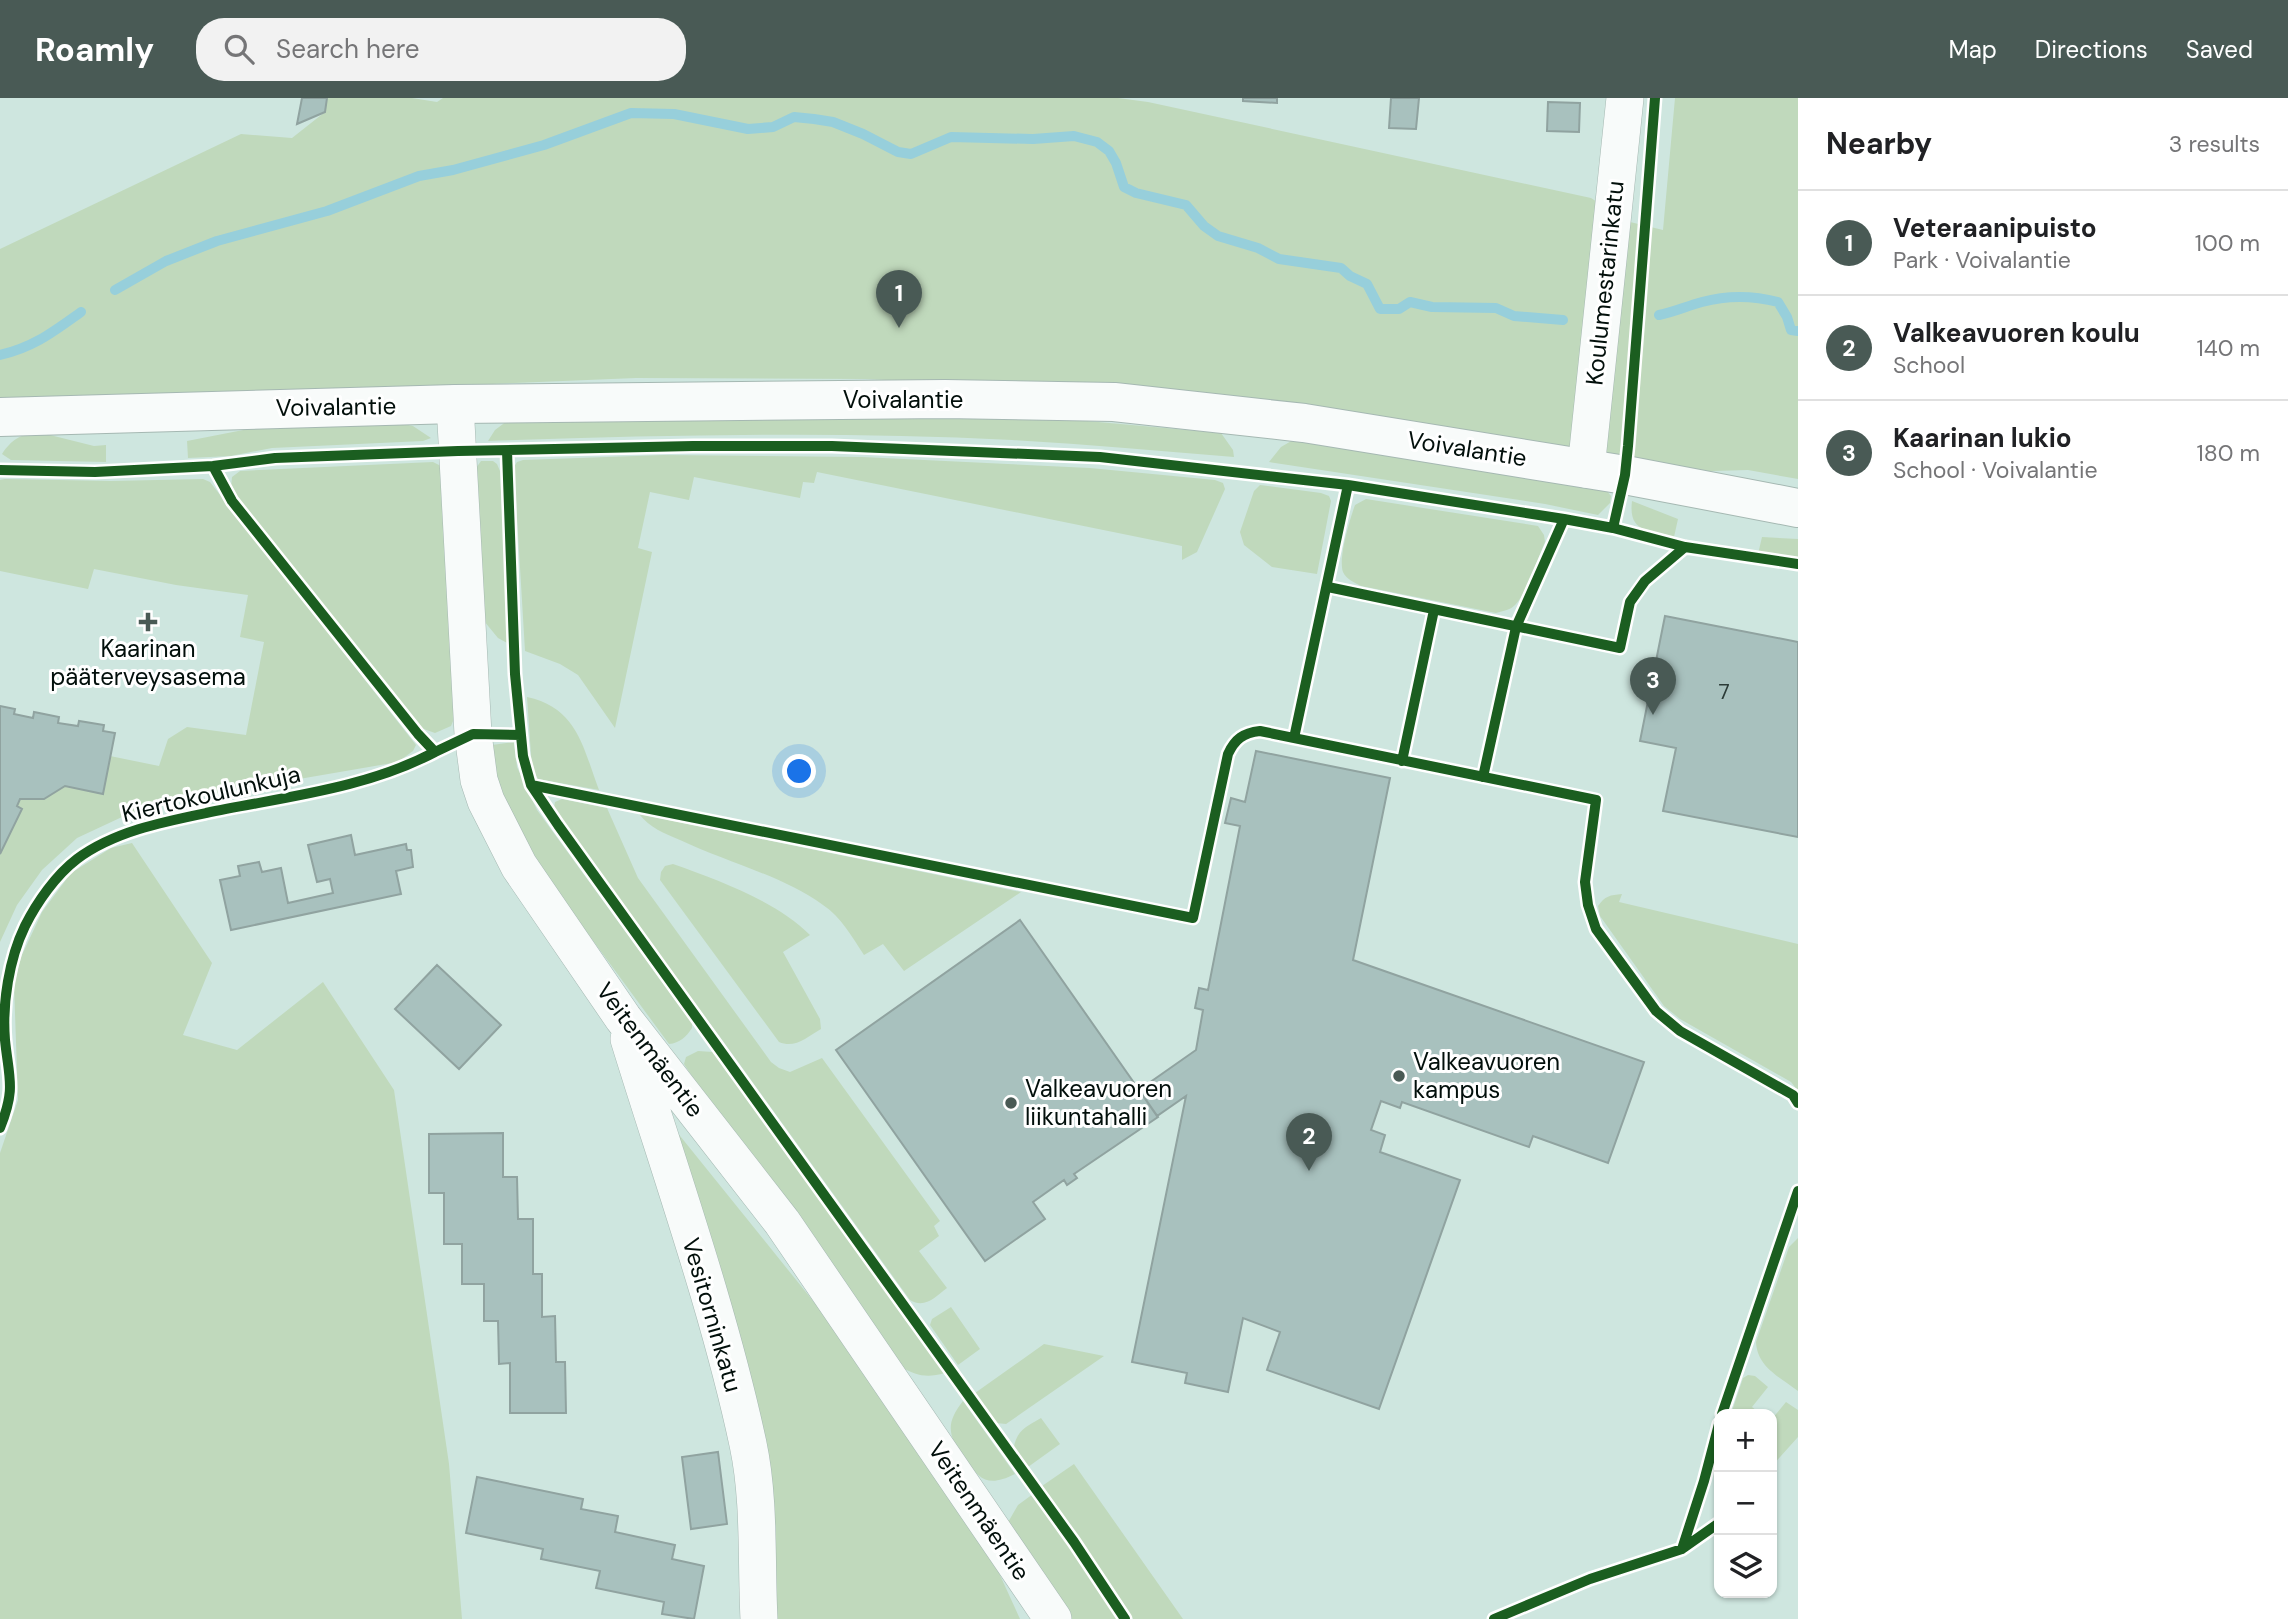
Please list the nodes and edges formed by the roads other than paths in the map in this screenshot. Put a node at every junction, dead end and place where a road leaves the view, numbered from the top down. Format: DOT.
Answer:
graph roads {
  1 [pos="1625,98"];
  2 [pos="455,404"];
  3 [pos="0,417"];
  4 [pos="1586,469"];
  5 [pos="1798,508"];
  6 [pos="623,1018"];
  7 [pos="759,1619"];
  8 [pos="1053,1619"];
  1 -- 4 [label="street, Koulumestarinkatu"];
  2 -- 3 [label="street, Voivalantie"];
  2 -- 4 [label="street, Voivalantie"];
  2 -- 6 [label="street, Veitenmäentie"];
  4 -- 5 [label="street, Voivalantie"];
  6 -- 7 [label="street, Vesitorninkatu"];
  6 -- 8 [label="street, Veitenmäentie"];
}
